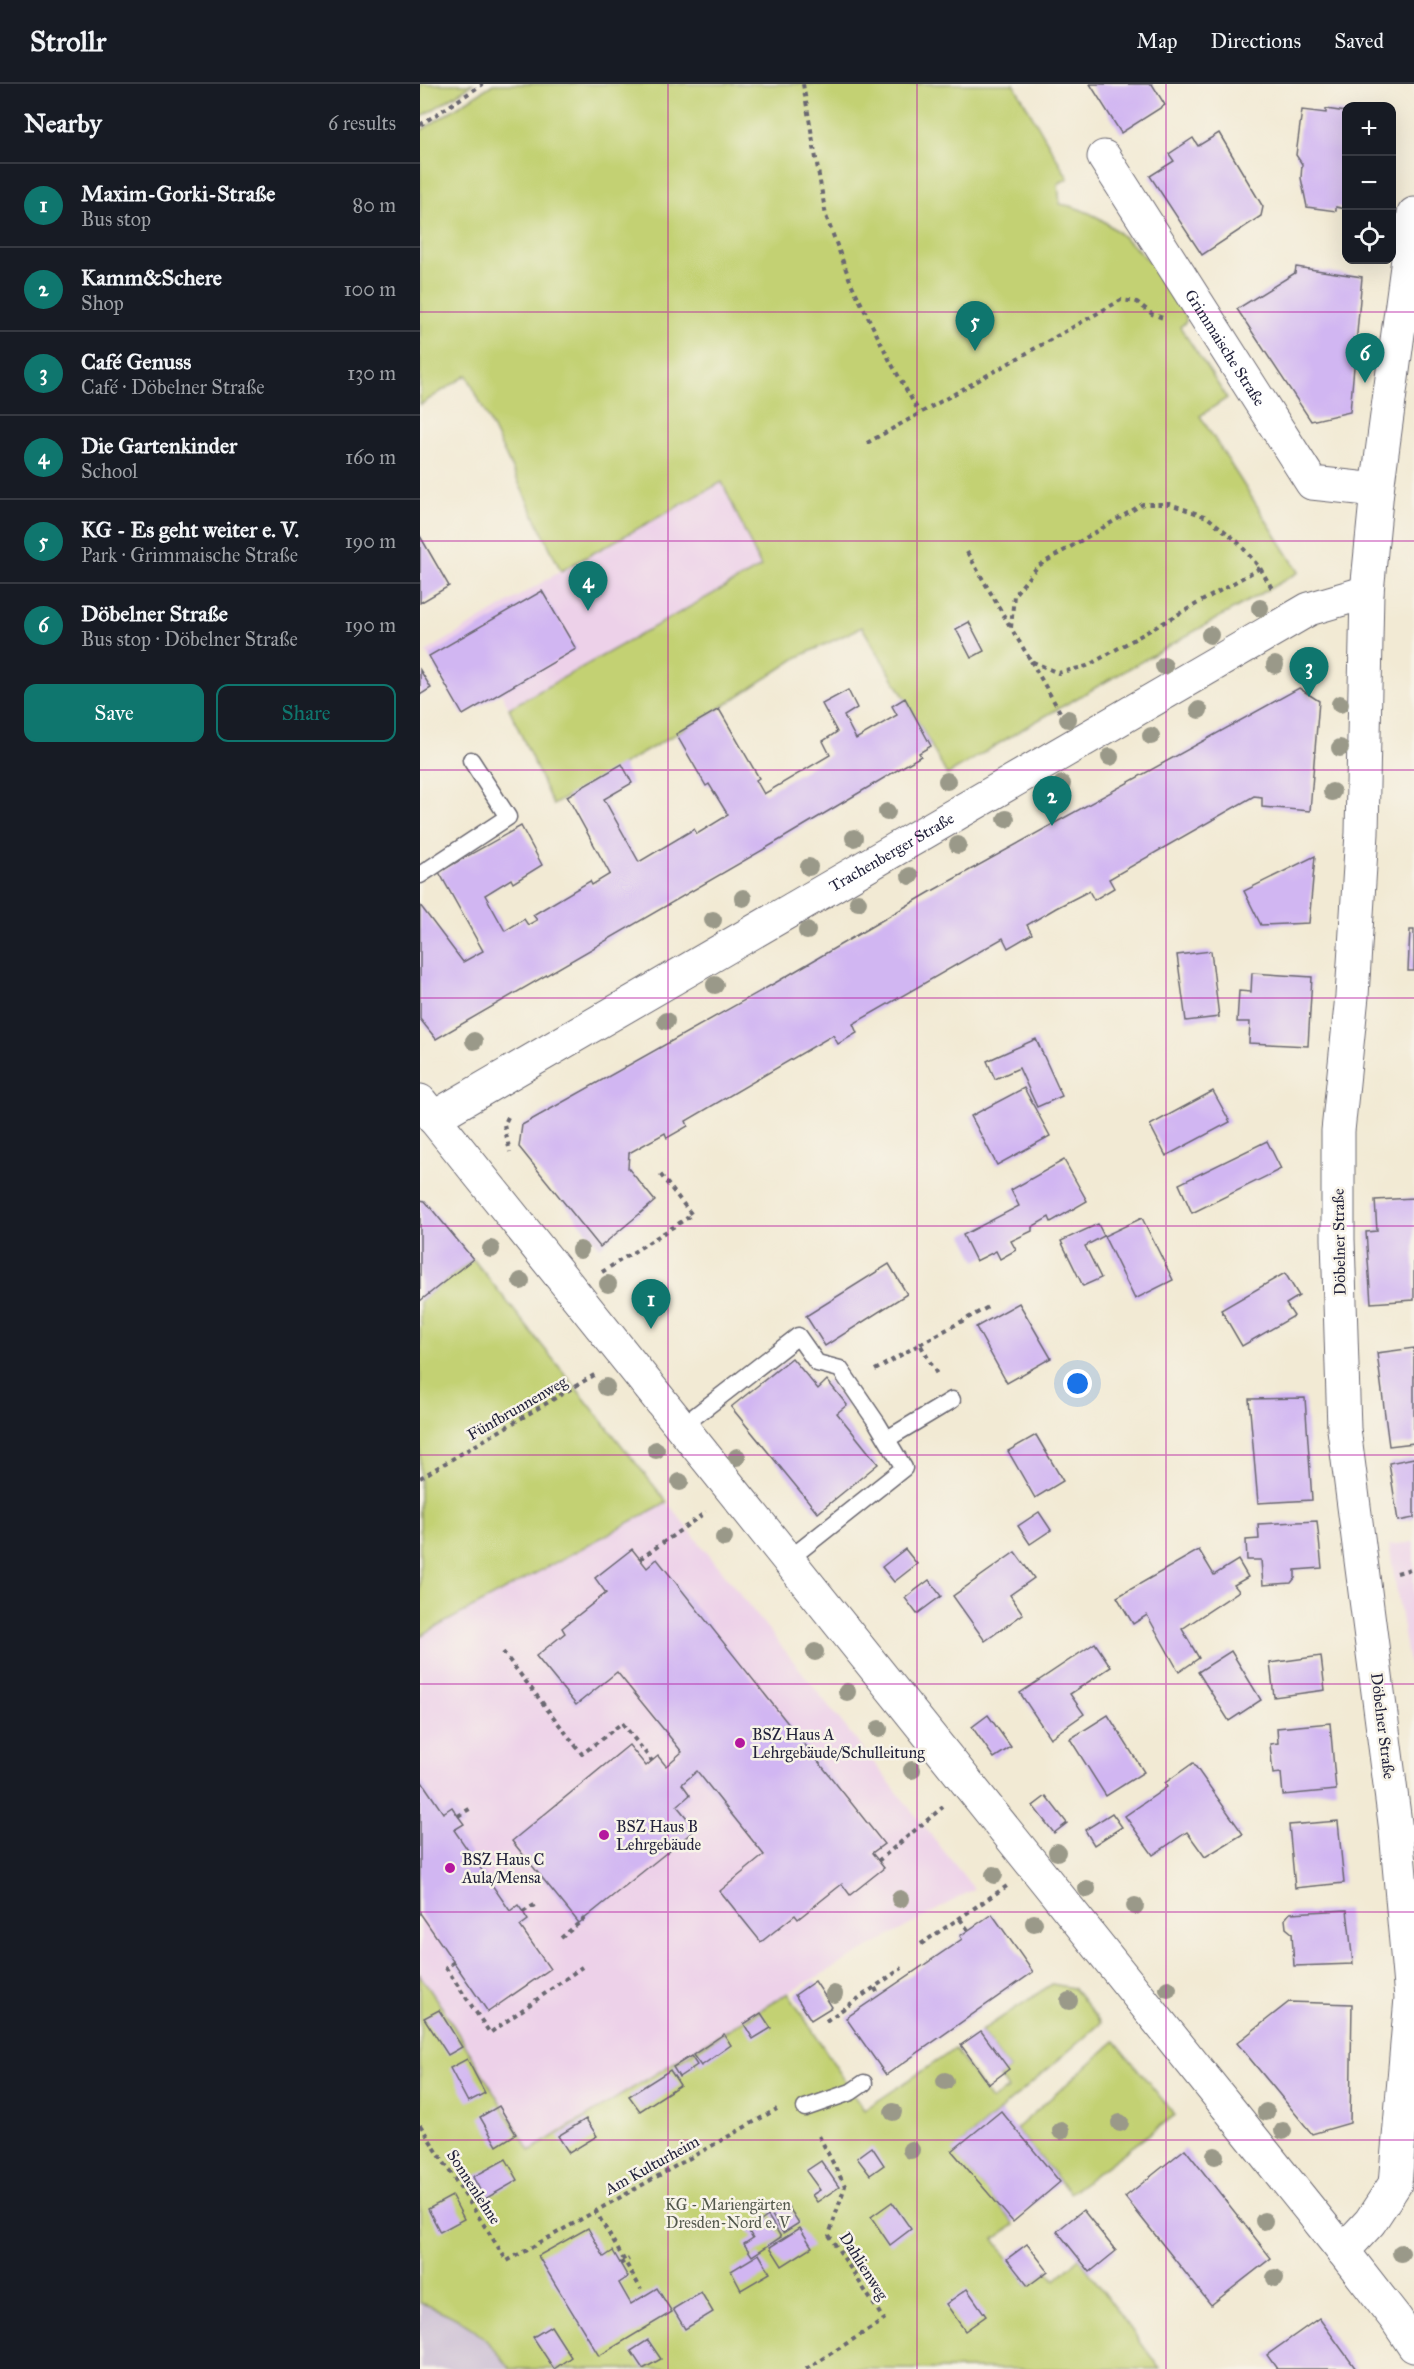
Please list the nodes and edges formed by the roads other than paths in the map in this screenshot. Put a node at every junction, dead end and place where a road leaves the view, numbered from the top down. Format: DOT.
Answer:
graph roads {
  1 [pos="1104,157"];
  2 [pos="1414,214"];
  3 [pos="1377,490"];
  4 [pos="1367,592"];
  5 [pos="471,760"];
  6 [pos="420,876"];
  7 [pos="424,1114"];
  8 [pos="952,1400"];
  9 [pos="681,1426"];
  10 [pos="887,1439"];
  11 [pos="788,1560"];
  12 [pos="1405,1830"];
  13 [pos="864,2083"];
  14 [pos="805,2108"];
  15 [pos="1343,2251"];
  16 [pos="1414,2346"];
  1 -- 3 [label="street, Grimmaische Straße"];
  2 -- 3 [label="street, Döbelner Straße"];
  3 -- 4 [label="street, Döbelner Straße"];
  4 -- 7 [label="street, Trachenberger Straße"];
  4 -- 12 [label="street, Döbelner Straße"];
  5 -- 6 [label="lane"];
  7 -- 9 [label="street"];
  8 -- 10 [label="lane"];
  9 -- 10 [label="lane"];
  9 -- 11 [label="street"];
  10 -- 11 [label="lane"];
  11 -- 15 [label="street"];
  12 -- 15 [label="street, Döbelner Straße"];
  13 -- 14 [label="lane"];
  15 -- 16 [label="street"];
}
